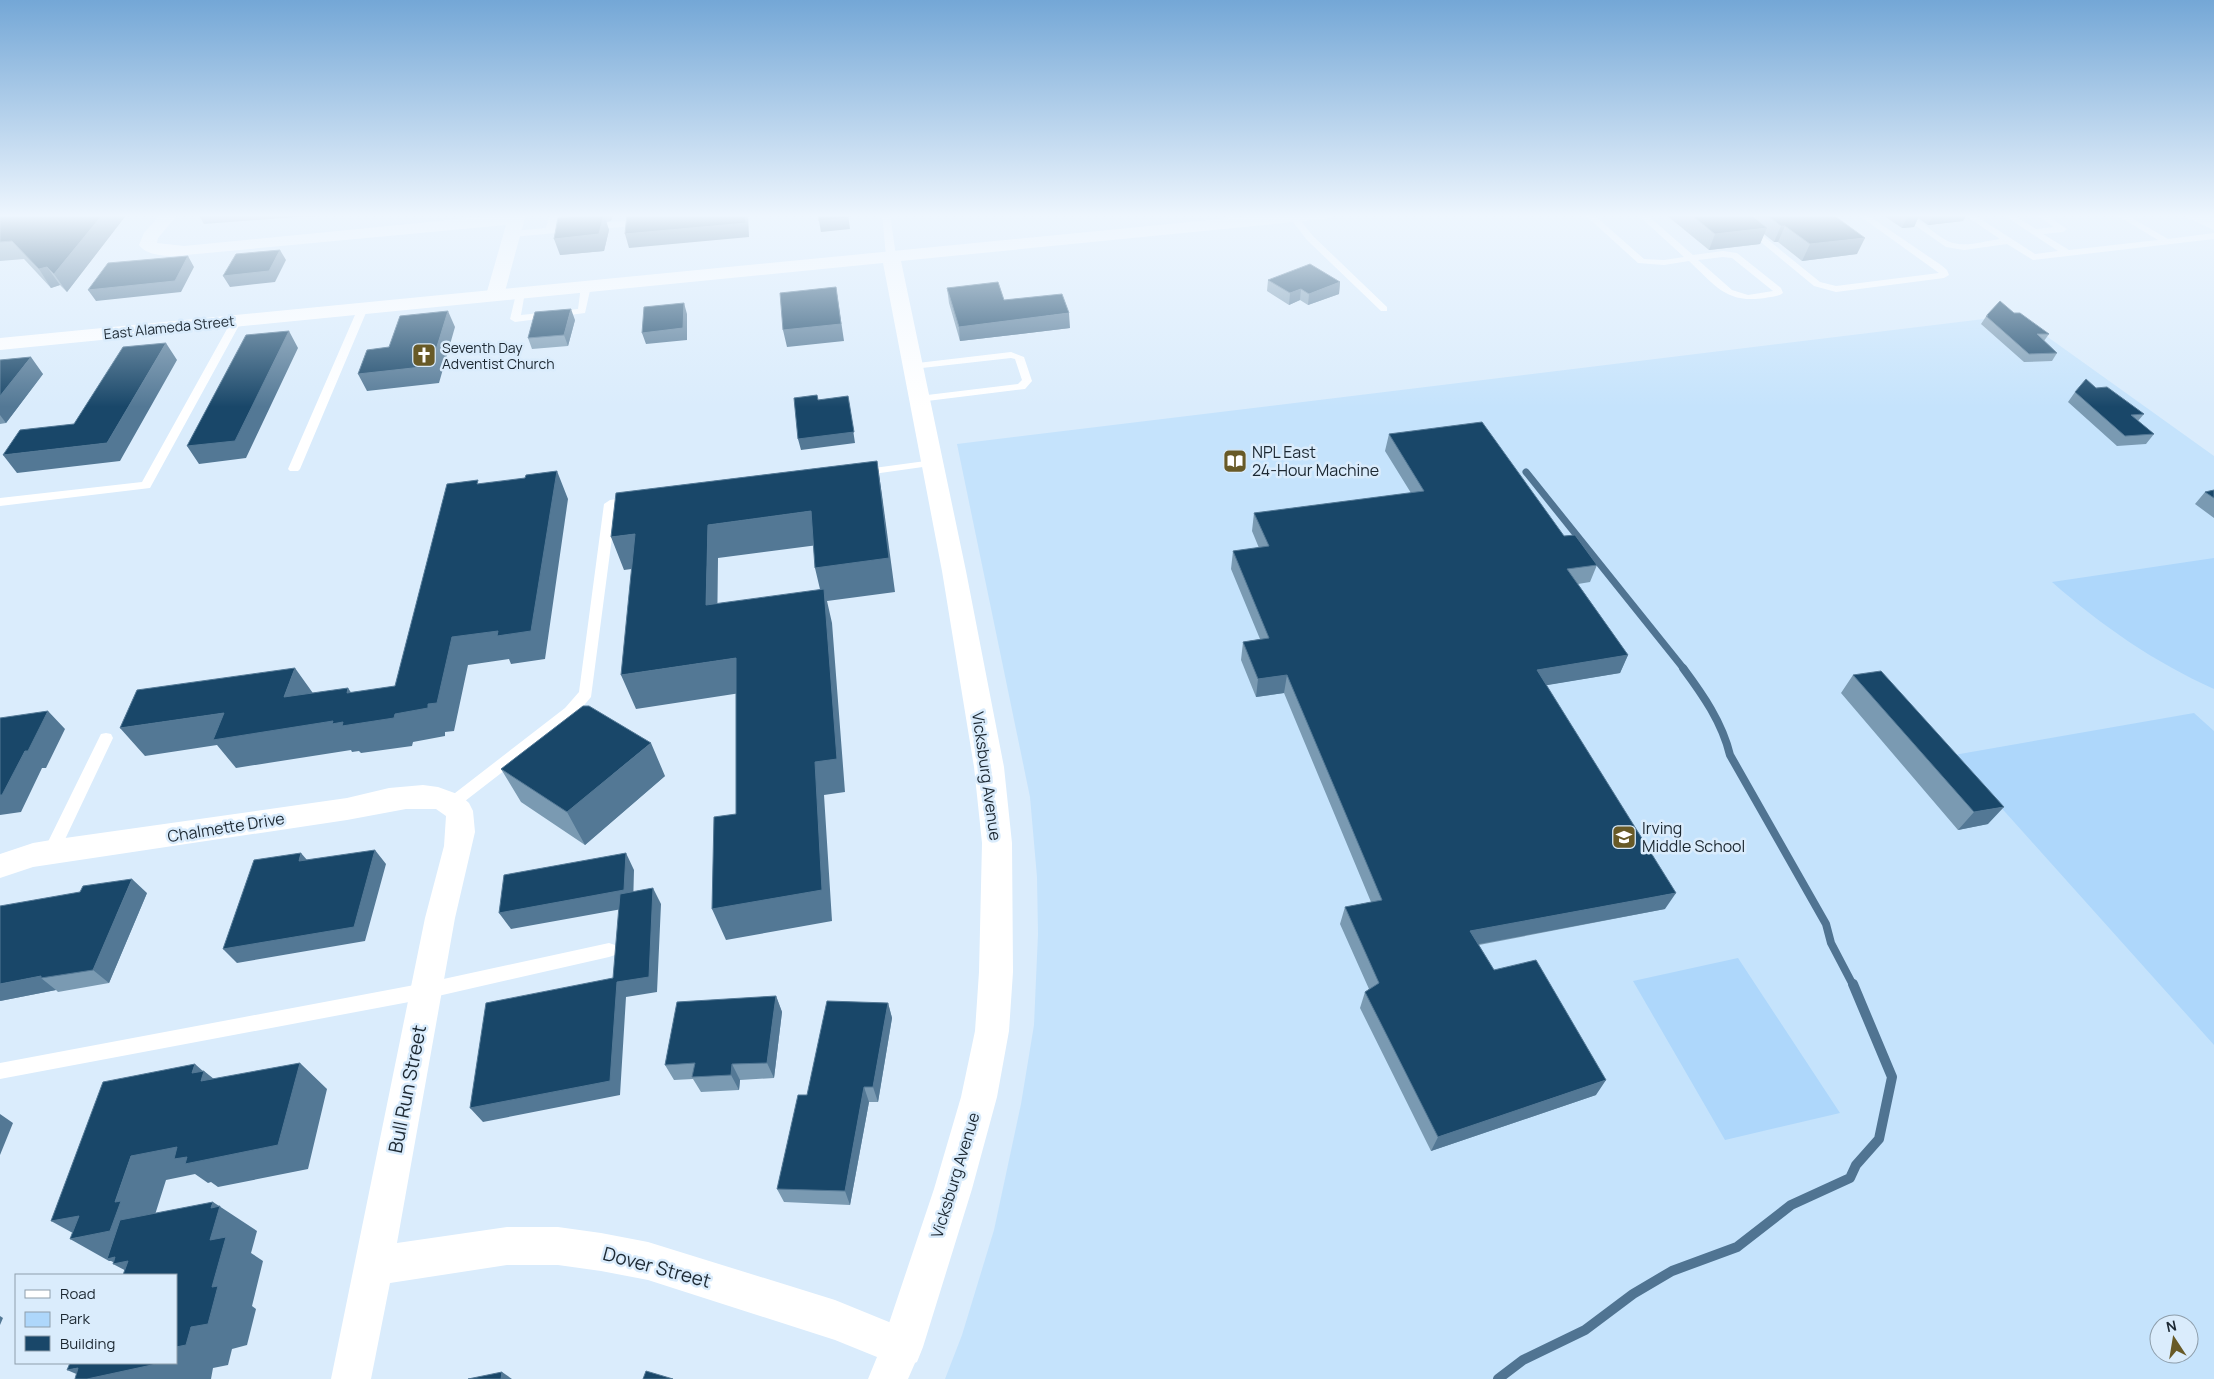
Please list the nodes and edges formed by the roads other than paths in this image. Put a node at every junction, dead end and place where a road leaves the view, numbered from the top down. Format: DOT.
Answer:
graph roads {
  1 [pos="500,278"];
  2 [pos="664,278"];
  3 [pos="895,278"];
  4 [pos="1351,278"];
  5 [pos="1714,278"];
  6 [pos="1763,278"];
  7 [pos="1813,278"];
  8 [pos="1918,278"];
  9 [pos="586,286"];
  10 [pos="520,292"];
  11 [pos="495,295"];
  12 [pos="363,308"];
  13 [pos="1384,310"];
  14 [pos="237,320"];
  15 [pos="0,344"];
  16 [pos="913,366"];
  17 [pos="919,399"];
  18 [pos="933,463"];
  19 [pos="294,469"];
  20 [pos="845,474"];
  21 [pos="649,499"];
  22 [pos="0,502"];
  23 [pos="106,738"];
  24 [pos="451,804"];
  25 [pos="51,852"];
  26 [pos="0,866"];
  27 [pos="609,950"];
  28 [pos="425,991"];
  29 [pos="0,1071"];
  30 [pos="373,1266"];
  31 [pos="895,1363"];
  32 [pos="351,1379"];
  1 -- 11 [label="street"];
  2 -- 9 [label="street, East Alameda Street"];
  3 -- 16 [label="street, Vicksburg Avenue"];
  4 -- 13 [label="lane"];
  5 -- 6 [label="lane"];
  7 -- 8 [label="lane"];
  9 -- 10 [label="street, East Alameda Street"];
  9 -- 10 [label="lane"];
  10 -- 11 [label="street, East Alameda Street"];
  11 -- 12 [label="street, East Alameda Street"];
  12 -- 14 [label="street, East Alameda Street"];
  12 -- 19 [label="lane"];
  14 -- 15 [label="street, East Alameda Street"];
  14 -- 22 [label="lane"];
  16 -- 17 [label="street, Vicksburg Avenue"];
  16 -- 17 [label="lane"];
  17 -- 18 [label="street, Vicksburg Avenue"];
  18 -- 20 [label="lane"];
  18 -- 31 [label="street, Vicksburg Avenue"];
  21 -- 24 [label="lane"];
  23 -- 25 [label="lane"];
  24 -- 25 [label="street, Chalmette Drive"];
  24 -- 28 [label="street, Bull Run Street"];
  25 -- 26 [label="street, Chalmette Drive"];
  27 -- 28 [label="lane"];
  28 -- 29 [label="lane"];
  28 -- 30 [label="street, Bull Run Street"];
  30 -- 31 [label="street, Dover Street"];
  30 -- 32 [label="street, Bull Run Street"];
}
